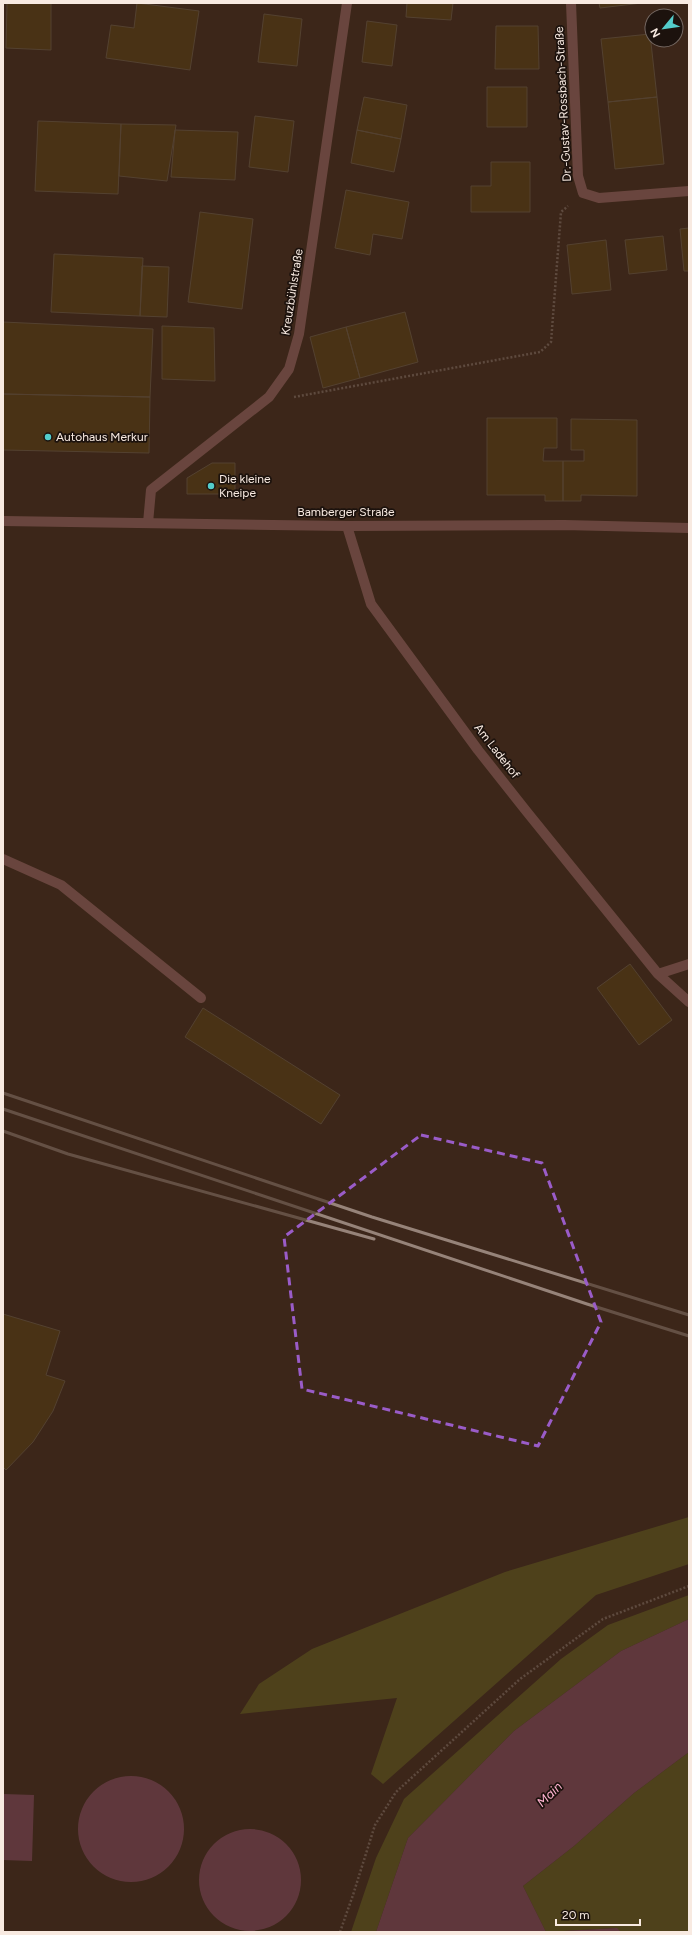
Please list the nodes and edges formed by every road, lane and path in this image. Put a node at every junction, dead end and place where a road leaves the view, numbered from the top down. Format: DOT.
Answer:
graph roads {
  1 [pos="347,3"];
  2 [pos="571,3"];
  3 [pos="689,191"];
  4 [pos="583,193"];
  5 [pos="269,397"];
  6 [pos="3,521"];
  7 [pos="148,523"];
  8 [pos="347,526"];
  9 [pos="689,528"];
  10 [pos="3,859"];
  11 [pos="689,964"];
  12 [pos="658,974"];
  13 [pos="201,998"];
  14 [pos="689,1002"];
  15 [pos="689,1586"];
  16 [pos="340,1932"];
  1 -- 5 [label="street, Kreuzbühlstraße"];
  2 -- 4 [label="street, Dr.-Gustav-Rossbach-Straße"];
  3 -- 4 [label="street, Dr.-Gustav-Rossbach-Straße"];
  4 -- 5 [label="path"];
  5 -- 7 [label="street, Kreuzbühlstraße"];
  6 -- 7 [label="street, Bamberger Straße"];
  7 -- 8 [label="street, Bamberger Straße"];
  8 -- 9 [label="street, Bamberger Straße"];
  8 -- 12 [label="street, Am Ladehof"];
  10 -- 13 [label="street"];
  11 -- 12 [label="street"];
  12 -- 14 [label="street, Am Ladehof"];
  15 -- 16 [label="path"];
}
